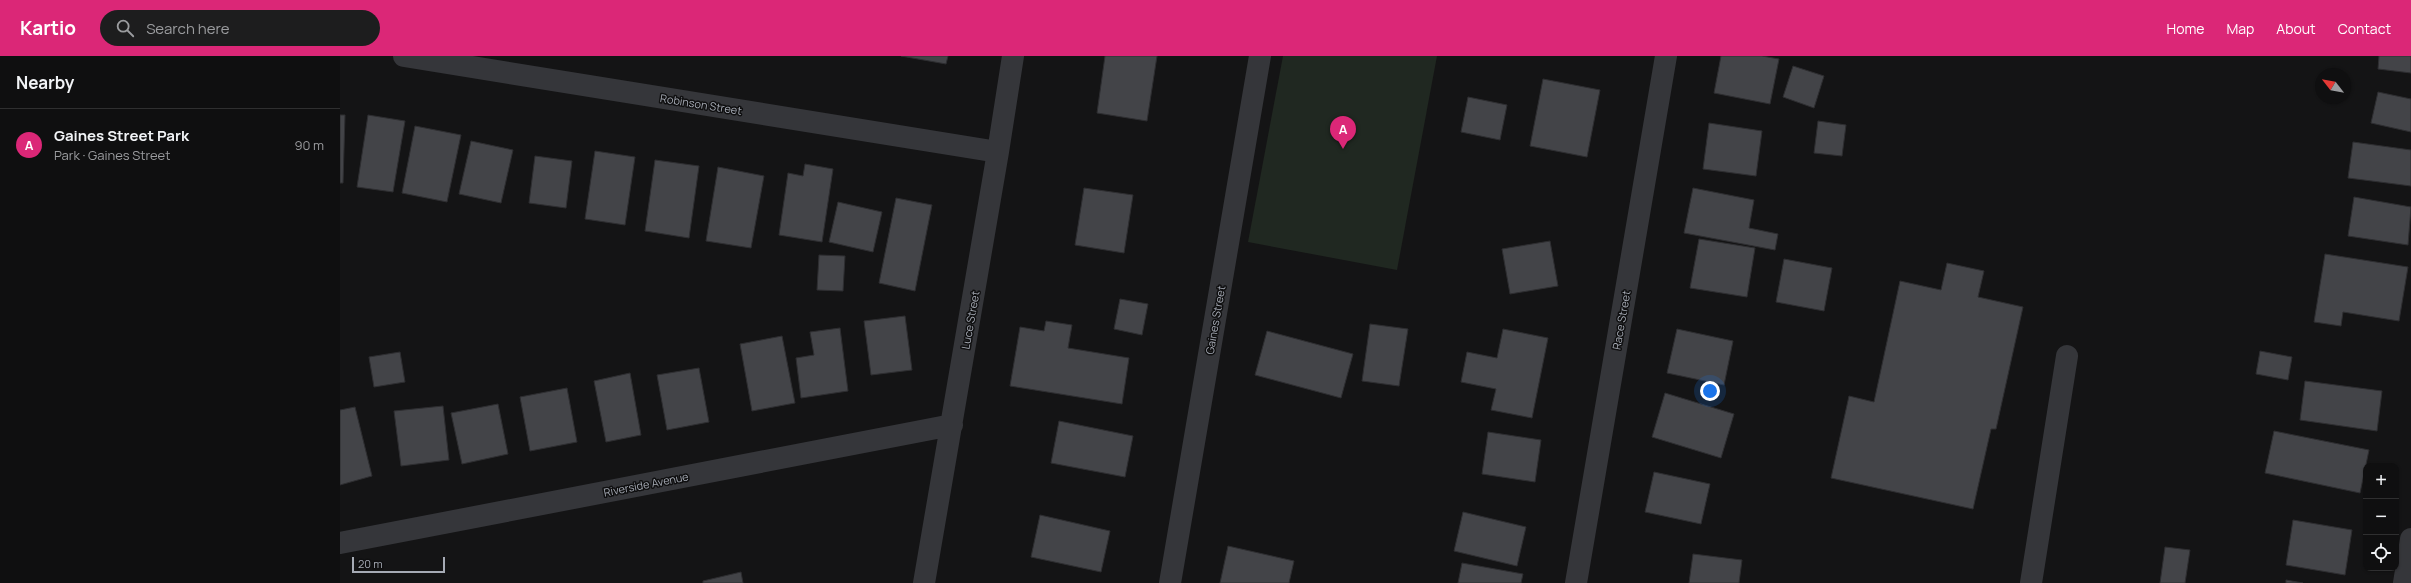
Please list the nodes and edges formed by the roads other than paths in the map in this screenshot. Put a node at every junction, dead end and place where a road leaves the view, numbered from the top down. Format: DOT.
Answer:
graph roads {
  1 [pos="404,56"];
  2 [pos="1013,56"];
  3 [pos="1260,56"];
  4 [pos="1666,56"];
  5 [pos="998,152"];
  6 [pos="2067,356"];
  7 [pos="952,425"];
  8 [pos="2411,539"];
  9 [pos="340,543"];
  10 [pos="924,583"];
  11 [pos="1170,583"];
  12 [pos="1576,583"];
  13 [pos="2031,583"];
  14 [pos="2404,583"];
  1 -- 5 [label="street, Robinson Street"];
  2 -- 5 [label="street, Luce Street"];
  3 -- 11 [label="street, Gaines Street"];
  4 -- 12 [label="street, Race Street"];
  5 -- 7 [label="street, Luce Street"];
  6 -- 13 [label="street"];
  7 -- 9 [label="street, Riverside Avenue"];
  7 -- 10 [label="street, Luce Street"];
  8 -- 14 [label="street"];
}
